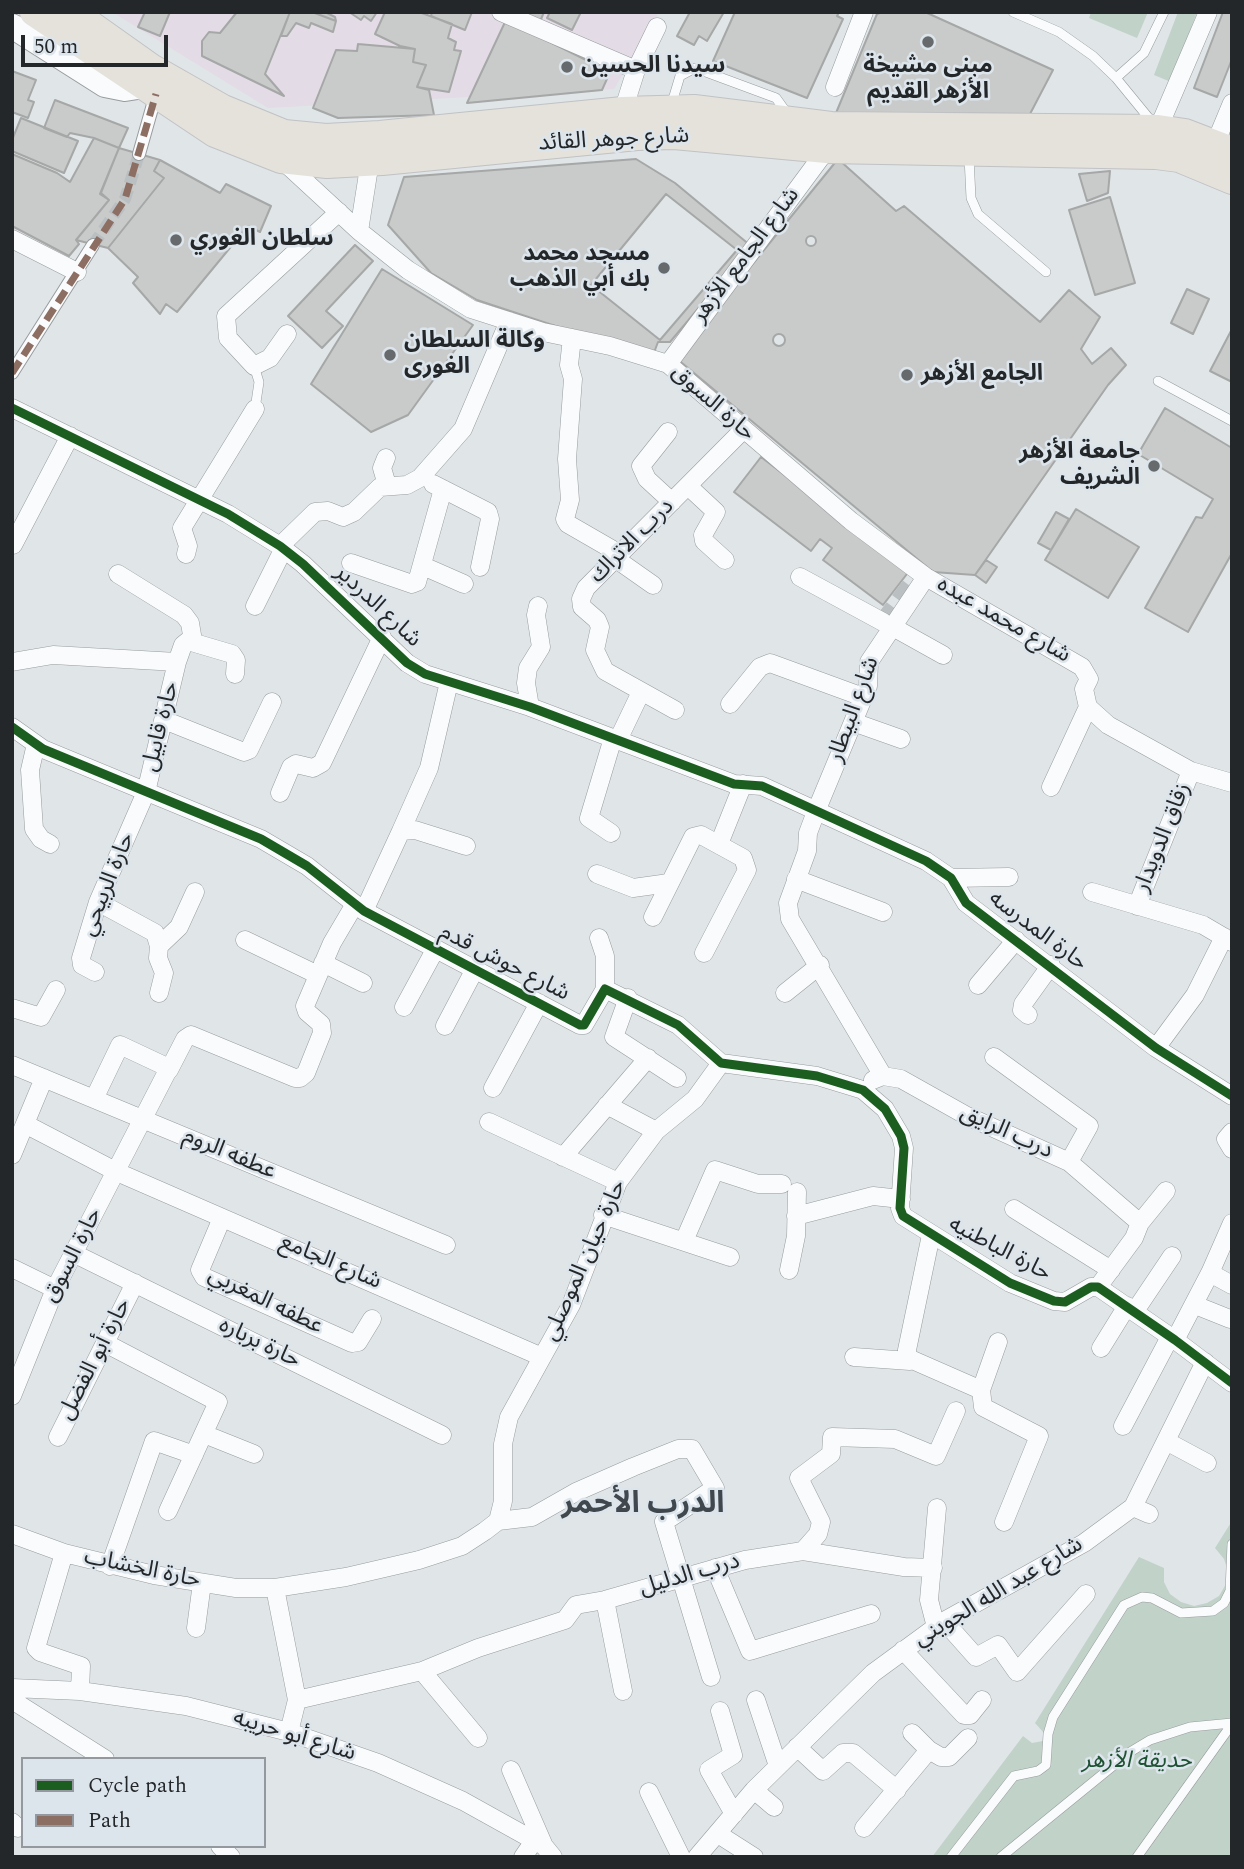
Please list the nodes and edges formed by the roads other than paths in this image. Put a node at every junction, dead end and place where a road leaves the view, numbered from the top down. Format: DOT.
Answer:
graph roads {
  1 [pos="34,12"];
  2 [pos="501,12"];
  3 [pos="864,12"];
  4 [pos="1013,12"];
  5 [pos="1164,12"];
  6 [pos="1208,12"];
  7 [pos="79,14"];
  8 [pos="12,26"];
  9 [pos="657,27"];
  10 [pos="636,70"];
  11 [pos="1116,78"];
  12 [pos="835,87"];
  13 [pos="150,90"];
  14 [pos="1232,103"];
  15 [pos="670,108"];
  16 [pos="623,111"];
  17 [pos="791,121"];
  18 [pos="1158,129"];
  19 [pos="1223,148"];
  20 [pos="827,149"];
  21 [pos="969,152"];
  22 [pos="139,154"];
  23 [pos="281,159"];
  24 [pos="370,161"];
  25 [pos="1232,180"];
  26 [pos="339,212"];
  27 [pos="359,231"];
  28 [pos="12,239"];
  29 [pos="93,245"];
  30 [pos="77,272"];
  31 [pos="1046,272"];
  32 [pos="509,321"];
  33 [pos="287,334"];
  34 [pos="572,338"];
  35 [pos="668,363"];
  36 [pos="254,366"];
  37 [pos="12,373"];
  38 [pos="1157,381"];
  39 [pos="12,408"];
  40 [pos="255,409"];
  41 [pos="1232,421"];
  42 [pos="743,430"];
  43 [pos="668,432"];
  44 [pos="70,436"];
  45 [pos="386,458"];
  46 [pos="420,478"];
  47 [pos="387,485"];
  48 [pos="688,486"];
  49 [pos="443,489"];
  50 [pos="198,499"];
  51 [pos="672,502"];
  52 [pos="13,545"];
  53 [pos="281,548"];
  54 [pos="186,554"];
  55 [pos="618,556"];
  56 [pos="725,560"];
  57 [pos="351,563"];
  58 [pos="423,566"];
  59 [pos="480,567"];
  60 [pos="118,574"];
  61 [pos="800,577"];
  62 [pos="926,577"];
  63 [pos="464,584"];
  64 [pos="653,585"];
  65 [pos="255,606"];
  66 [pos="538,606"];
  67 [pos="887,624"];
  68 [pos="382,637"];
  69 [pos="193,641"];
  70 [pos="943,655"];
  71 [pos="177,662"];
  72 [pos="12,663"];
  73 [pos="234,674"];
  74 [pos="449,682"];
  75 [pos="641,692"];
  76 [pos="863,697"];
  77 [pos="272,702"];
  78 [pos="730,704"];
  79 [pos="1088,706"];
  80 [pos="530,707"];
  81 [pos="675,710"];
  82 [pos="164,720"];
  83 [pos="853,722"];
  84 [pos="12,727"];
  85 [pos="616,739"];
  86 [pos="901,739"];
  87 [pos="36,744"];
  88 [pos="1191,771"];
  89 [pos="1232,783"];
  90 [pos="743,784"];
  91 [pos="1051,788"];
  92 [pos="146,792"];
  93 [pos="280,793"];
  94 [pos="817,809"];
  95 [pos="401,831"];
  96 [pos="611,833"];
  97 [pos="50,844"];
  98 [pos="719,844"];
  99 [pos="466,846"];
  100 [pos="597,874"];
  101 [pos="1009,877"];
  102 [pos="951,878"];
  103 [pos="796,879"];
  104 [pos="670,883"];
  105 [pos="195,892"];
  106 [pos="1092,892"];
  107 [pos="98,902"];
  108 [pos="1137,906"];
  109 [pos="360,907"];
  110 [pos="883,912"];
  111 [pos="653,917"];
  112 [pos="599,938"];
  113 [pos="245,940"];
  114 [pos="1016,940"];
  115 [pos="1228,940"];
  116 [pos="159,946"];
  117 [pos="435,950"];
  118 [pos="704,953"];
  119 [pos="820,965"];
  120 [pos="1051,965"];
  121 [pos="321,969"];
  122 [pos="475,970"];
  123 [pos="95,972"];
  124 [pos="363,983"];
  125 [pos="978,985"];
  126 [pos="606,989"];
  127 [pos="56,990"];
  128 [pos="159,993"];
  129 [pos="785,993"];
  130 [pos="628,998"];
  131 [pos="539,1003"];
  132 [pos="404,1007"];
  133 [pos="12,1008"];
  134 [pos="1028,1015"];
  135 [pos="445,1026"];
  136 [pos="1156,1048"];
  137 [pos="648,1058"];
  138 [pos="994,1058"];
  139 [pos="721,1063"];
  140 [pos="12,1065"];
  141 [pos="169,1070"];
  142 [pos="883,1076"];
  143 [pos="677,1077"];
  144 [pos="44,1078"];
  145 [pos="493,1088"];
  146 [pos="863,1090"];
  147 [pos="1232,1096"];
  148 [pos="94,1099"];
  149 [pos="607,1105"];
  150 [pos="144,1119"];
  151 [pos="488,1122"];
  152 [pos="25,1124"];
  153 [pos="656,1131"];
  154 [pos="1232,1132"];
  155 [pos="1232,1149"];
  156 [pos="12,1155"];
  157 [pos="563,1157"];
  158 [pos="1069,1163"];
  159 [pos="117,1172"];
  160 [pos="618,1182"];
  161 [pos="1166,1191"];
  162 [pos="901,1199"];
  163 [pos="1014,1209"];
  164 [pos="603,1215"];
  165 [pos="796,1216"];
  166 [pos="222,1218"];
  167 [pos="1140,1223"];
  168 [pos="1232,1223"];
  169 [pos="931,1235"];
  170 [pos="684,1241"];
  171 [pos="446,1245"];
  172 [pos="75,1254"];
  173 [pos="1172,1256"];
  174 [pos="730,1257"];
  175 [pos="12,1268"];
  176 [pos="789,1270"];
  177 [pos="1111,1270"];
  178 [pos="1210,1273"];
  179 [pos="135,1283"];
  180 [pos="1232,1285"];
  181 [pos="1098,1287"];
  182 [pos="55,1290"];
  183 [pos="1195,1304"];
  184 [pos="1131,1309"];
  185 [pos="1230,1319"];
  186 [pos="372,1320"];
  187 [pos="1173,1338"];
  188 [pos="998,1342"];
  189 [pos="105,1343"];
  190 [pos="1101,1348"];
  191 [pos="542,1357"];
  192 [pos="854,1357"];
  193 [pos="910,1361"];
  194 [pos="1205,1362"];
  195 [pos="1232,1383"];
  196 [pos="981,1390"];
  197 [pos="12,1396"];
  198 [pos="956,1411"];
  199 [pos="885,1422"];
  200 [pos="1123,1426"];
  201 [pos="204,1434"];
  202 [pos="442,1434"];
  203 [pos="58,1437"];
  204 [pos="880,1441"];
  205 [pos="1166,1441"];
  206 [pos="254,1454"];
  207 [pos="194,1455"];
  208 [pos="1207,1463"];
  209 [pos="937,1508"];
  210 [pos="168,1511"];
  211 [pos="498,1521"];
  212 [pos="1004,1522"];
  213 [pos="12,1534"];
  214 [pos="1232,1544"];
  215 [pos="803,1551"];
  216 [pos="64,1553"];
  217 [pos="110,1566"];
  218 [pos="715,1568"];
  219 [pos="933,1568"];
  220 [pos="682,1577"];
  221 [pos="202,1583"];
  222 [pos="275,1588"];
  223 [pos="1086,1594"];
  224 [pos="605,1600"];
  225 [pos="871,1614"];
  226 [pos="940,1624"];
  227 [pos="196,1628"];
  228 [pos="902,1650"];
  229 [pos="422,1671"];
  230 [pos="711,1677"];
  231 [pos="12,1688"];
  232 [pos="80,1691"];
  233 [pos="623,1691"];
  234 [pos="12,1700"];
  235 [pos="297,1700"];
  236 [pos="756,1700"];
  237 [pos="982,1700"];
  238 [pos="720,1711"];
  239 [pos="1232,1723"];
  240 [pos="289,1732"];
  241 [pos="912,1733"];
  242 [pos="478,1738"];
  243 [pos="968,1738"];
  244 [pos="797,1747"];
  245 [pos="929,1750"];
  246 [pos="102,1757"];
  247 [pos="778,1766"];
  248 [pos="511,1770"];
  249 [pos="754,1790"];
  250 [pos="897,1790"];
  251 [pos="649,1792"];
  252 [pos="774,1807"];
  253 [pos="734,1814"];
  254 [pos="864,1828"];
  255 [pos="718,1834"];
  256 [pos="544,1848"];
  257 [pos="523,1857"];
  258 [pos="681,1857"];
  259 [pos="697,1857"];
  260 [pos="754,1857"];
  261 [pos="951,1857"];
  262 [pos="1001,1857"];
  263 [pos="1137,1857"];
  1 -- 13 [label="main road, شارع جوهر القائد"];
  2 -- 10 [label="street"];
  3 -- 12 [label="street"];
  4 -- 11 [label="lane"];
  5 -- 11 [label="lane"];
  6 -- 18 [label="street"];
  7 -- 16 [label="main road, شارع جوهر القائد"];
  8 -- 13 [label="main road"];
  9 -- 10 [label="street"];
  10 -- 16 [label="street"];
  11 -- 18 [label="lane"];
  13 -- 22 [label="street"];
  13 -- 23 [label="main road, شارع جوهر القائد"];
  14 -- 19 [label="street"];
  15 -- 16 [label="main road, شارع جوهر القائد"];
  15 -- 17 [label="main road, شارع جوهر القائد"];
  15 -- 17 [label="lane"];
  17 -- 18 [label="main road, شارع جوهر القائد"];
  18 -- 19 [label="main road, شارع جوهر القائد"];
  20 -- 21 [label="main road, شارع جوهر القائد"];
  20 -- 24 [label="main road, شارع جوهر القائد"];
  20 -- 35 [label="street, شارع الجامع الأزهر"];
  21 -- 25 [label="main road, شارع جوهر القائد"];
  21 -- 31 [label="lane"];
  23 -- 24 [label="main road, شارع جوهر القائد"];
  23 -- 26 [label="street, حارة السوق"];
  24 -- 27 [label="street"];
  26 -- 27 [label="street, حارة السوق"];
  26 -- 36 [label="street"];
  27 -- 32 [label="street, حارة السوق"];
  28 -- 30 [label="street"];
  29 -- 30 [label="street"];
  30 -- 37 [label="street"];
  32 -- 34 [label="street, حارة السوق"];
  32 -- 46 [label="street"];
  33 -- 36 [label="street"];
  34 -- 35 [label="street, حارة السوق"];
  34 -- 55 [label="street"];
  35 -- 42 [label="street, حارة السوق"];
  36 -- 40 [label="lane"];
  38 -- 41 [label="lane"];
  39 -- 44 [label="street, شارع الدردير"];
  40 -- 50 [label="street"];
  42 -- 48 [label="street, درب الاتراك"];
  42 -- 62 [label="street, حارة السوق"];
  43 -- 51 [label="street"];
  44 -- 50 [label="street, شارع الدردير"];
  44 -- 52 [label="street"];
  45 -- 47 [label="street"];
  46 -- 47 [label="street"];
  46 -- 49 [label="street"];
  47 -- 53 [label="street"];
  48 -- 51 [label="street, درب الاتراك"];
  48 -- 56 [label="street"];
  49 -- 58 [label="street"];
  49 -- 59 [label="street"];
  50 -- 53 [label="street, شارع الدردير"];
  50 -- 54 [label="street"];
  51 -- 55 [label="street, درب الاتراك"];
  53 -- 65 [label="street"];
  53 -- 68 [label="street, شارع الدردير"];
  55 -- 64 [label="street"];
  55 -- 75 [label="street, درب الاتراك"];
  57 -- 58 [label="street"];
  58 -- 63 [label="street"];
  60 -- 69 [label="street"];
  61 -- 67 [label="street"];
  62 -- 67 [label="street, شارع البيطار"];
  62 -- 79 [label="street, شارع محمد عبده"];
  66 -- 80 [label="street"];
  67 -- 70 [label="street"];
  67 -- 76 [label="street, شارع البيطار"];
  68 -- 74 [label="street, شارع الدردير"];
  68 -- 93 [label="street"];
  69 -- 71 [label="street"];
  69 -- 73 [label="street"];
  71 -- 72 [label="street"];
  71 -- 82 [label="street, حارة قابيل"];
  74 -- 80 [label="street, شارع الدردير"];
  74 -- 95 [label="street"];
  75 -- 81 [label="street, درب الاتراك"];
  75 -- 85 [label="street"];
  76 -- 78 [label="street"];
  76 -- 83 [label="street, شارع البيطار"];
  77 -- 82 [label="street"];
  79 -- 88 [label="street"];
  79 -- 91 [label="street"];
  80 -- 85 [label="street, شارع الدردير"];
  82 -- 92 [label="street, حارة قابيل"];
  83 -- 86 [label="street"];
  83 -- 94 [label="street, شارع البيطار"];
  84 -- 87 [label="street, شارع حوش قدم"];
  85 -- 90 [label="street, شارع الدردير"];
  85 -- 96 [label="street"];
  87 -- 92 [label="street, شارع حوش قدم"];
  87 -- 97 [label="street"];
  88 -- 89 [label="street"];
  88 -- 108 [label="street, زقاق الدويدار"];
  90 -- 94 [label="street, شارع الدردير"];
  90 -- 98 [label="street"];
  92 -- 107 [label="street, حارة الربيحي"];
  92 -- 109 [label="street, شارع حوش قدم"];
  94 -- 102 [label="street, حارة المدرسه"];
  94 -- 103 [label="street, شارع البيطار"];
  95 -- 99 [label="street"];
  95 -- 109 [label="street"];
  98 -- 104 [label="street"];
  98 -- 118 [label="street"];
  100 -- 104 [label="street"];
  101 -- 102 [label="street"];
  102 -- 114 [label="street, حارة المدرسه"];
  103 -- 110 [label="street"];
  103 -- 119 [label="street, شارع البيطار"];
  104 -- 111 [label="street"];
  105 -- 116 [label="street"];
  106 -- 108 [label="street"];
  107 -- 116 [label="street"];
  107 -- 123 [label="street, حارة الربيحي"];
  108 -- 115 [label="street"];
  109 -- 117 [label="street, شارع حوش قدم"];
  109 -- 121 [label="street"];
  112 -- 126 [label="street"];
  113 -- 121 [label="street"];
  114 -- 120 [label="street, حارة المدرسه"];
  114 -- 125 [label="street"];
  115 -- 136 [label="street"];
  116 -- 128 [label="street"];
  117 -- 122 [label="street, شارع حوش قدم"];
  117 -- 132 [label="street"];
  119 -- 129 [label="street"];
  119 -- 142 [label="street, شارع البيطار"];
  120 -- 134 [label="street"];
  120 -- 136 [label="street, حارة المدرسه"];
  121 -- 124 [label="street"];
  121 -- 141 [label="street, حارة السوق"];
  122 -- 131 [label="street, شارع حوش قدم"];
  122 -- 135 [label="street"];
  126 -- 130 [label="street, شارع حوش قدم"];
  126 -- 131 [label="street, شارع حوش قدم"];
  127 -- 133 [label="street"];
  130 -- 137 [label="street"];
  130 -- 139 [label="street, شارع حوش قدم"];
  131 -- 145 [label="street"];
  136 -- 147 [label="street, حارة المدرسه"];
  137 -- 143 [label="street"];
  137 -- 149 [label="street"];
  138 -- 158 [label="street"];
  139 -- 146 [label="street"];
  139 -- 153 [label="street, حارة حيان الموصلي"];
  140 -- 144 [label="street, عطفه الروم"];
  141 -- 148 [label="street"];
  141 -- 150 [label="street, حارة السوق"];
  142 -- 146 [label="street"];
  142 -- 158 [label="street, درب الرايق"];
  144 -- 148 [label="street, عطفه الروم"];
  144 -- 152 [label="street"];
  146 -- 162 [label="street"];
  148 -- 150 [label="street, عطفه الروم"];
  149 -- 153 [label="street"];
  149 -- 157 [label="street"];
  150 -- 159 [label="street, حارة السوق"];
  150 -- 171 [label="street, عطفه الروم"];
  151 -- 157 [label="street"];
  152 -- 156 [label="street"];
  152 -- 159 [label="street, شارع الجامع"];
  153 -- 160 [label="street, حارة حيان الموصلي"];
  154 -- 155 [label="street"];
  157 -- 160 [label="street"];
  158 -- 167 [label="street, درب الرايق"];
  159 -- 166 [label="street, شارع الجامع"];
  159 -- 172 [label="street, حارة السوق"];
  160 -- 164 [label="street, حارة حيان الموصلي"];
  161 -- 167 [label="street"];
  162 -- 165 [label="street"];
  162 -- 169 [label="street, حارة الباطنيه"];
  163 -- 177 [label="street"];
  164 -- 170 [label="street"];
  164 -- 191 [label="street, حارة حيان الموصلي"];
  165 -- 170 [label="street"];
  165 -- 176 [label="street"];
  166 -- 186 [label="street, عطفه المغربي"];
  166 -- 191 [label="street, شارع الجامع"];
  167 -- 177 [label="street"];
  168 -- 178 [label="street"];
  169 -- 181 [label="street, حارة الباطنيه"];
  169 -- 193 [label="street"];
  170 -- 174 [label="street"];
  172 -- 179 [label="street, حارة برباره"];
  172 -- 182 [label="street, حارة السوق"];
  173 -- 184 [label="street"];
  175 -- 182 [label="street"];
  177 -- 181 [label="street"];
  178 -- 180 [label="street"];
  178 -- 183 [label="street"];
  179 -- 189 [label="street, حارة أبو الفضل"];
  179 -- 202 [label="street, حارة برباره"];
  181 -- 184 [label="street"];
  182 -- 197 [label="street, حارة السوق"];
  183 -- 185 [label="street"];
  183 -- 187 [label="street"];
  184 -- 187 [label="street"];
  184 -- 190 [label="street"];
  187 -- 194 [label="street"];
  187 -- 200 [label="street"];
  188 -- 196 [label="street"];
  189 -- 201 [label="street"];
  189 -- 203 [label="street, حارة أبو الفضل"];
  191 -- 211 [label="street, حارة حيان الموصلي"];
  192 -- 193 [label="street"];
  193 -- 196 [label="street"];
  194 -- 195 [label="street"];
  194 -- 205 [label="street, شارع عبد الله الجويني"];
  196 -- 212 [label="street"];
  198 -- 204 [label="street"];
  199 -- 204 [label="street"];
  201 -- 206 [label="street"];
  201 -- 207 [label="street"];
  204 -- 215 [label="street"];
  205 -- 208 [label="street"];
  205 -- 226 [label="street, شارع عبد الله الجويني"];
  207 -- 210 [label="street"];
  207 -- 217 [label="street"];
  209 -- 219 [label="street"];
  211 -- 220 [label="street"];
  211 -- 222 [label="street"];
  213 -- 216 [label="street, حارة الخشاب"];
  214 -- 261 [label="lane"];
  215 -- 218 [label="street, درب الدليل"];
  215 -- 219 [label="street, درب الدليل"];
  216 -- 217 [label="street, حارة الخشاب"];
  216 -- 232 [label="street"];
  217 -- 221 [label="street, حارة الخشاب"];
  218 -- 220 [label="street, درب الدليل"];
  218 -- 225 [label="street"];
  219 -- 226 [label="street"];
  220 -- 224 [label="street, درب الدليل"];
  220 -- 230 [label="street"];
  221 -- 222 [label="street, حارة الخشاب"];
  221 -- 227 [label="street"];
  222 -- 235 [label="street"];
  223 -- 226 [label="street"];
  224 -- 229 [label="street, درب الدليل"];
  224 -- 233 [label="street"];
  226 -- 228 [label="street, شارع عبد الله الجويني"];
  228 -- 237 [label="street"];
  228 -- 244 [label="street, شارع عبد الله الجويني"];
  229 -- 235 [label="street, درب الدليل"];
  229 -- 242 [label="street"];
  231 -- 232 [label="street, شارع أبو حريبه"];
  232 -- 240 [label="street, شارع أبو حريبه"];
  234 -- 246 [label="street"];
  235 -- 240 [label="street"];
  236 -- 247 [label="street"];
  238 -- 253 [label="street"];
  239 -- 262 [label="lane"];
  239 -- 263 [label="lane"];
  240 -- 256 [label="street, شارع أبو حريبه"];
  241 -- 245 [label="street"];
  243 -- 245 [label="street"];
  244 -- 247 [label="street, شارع عبد الله الجويني"];
  244 -- 250 [label="street"];
  245 -- 250 [label="street"];
  247 -- 249 [label="street, شارع عبد الله الجويني"];
  248 -- 256 [label="street"];
  249 -- 252 [label="street"];
  249 -- 253 [label="street, شارع عبد الله الجويني"];
  250 -- 254 [label="street"];
  251 -- 258 [label="street"];
  253 -- 255 [label="street, شارع عبد الله الجويني"];
  255 -- 259 [label="street, شارع عبد الله الجويني"];
  255 -- 260 [label="street"];
  256 -- 257 [label="street"];
}
